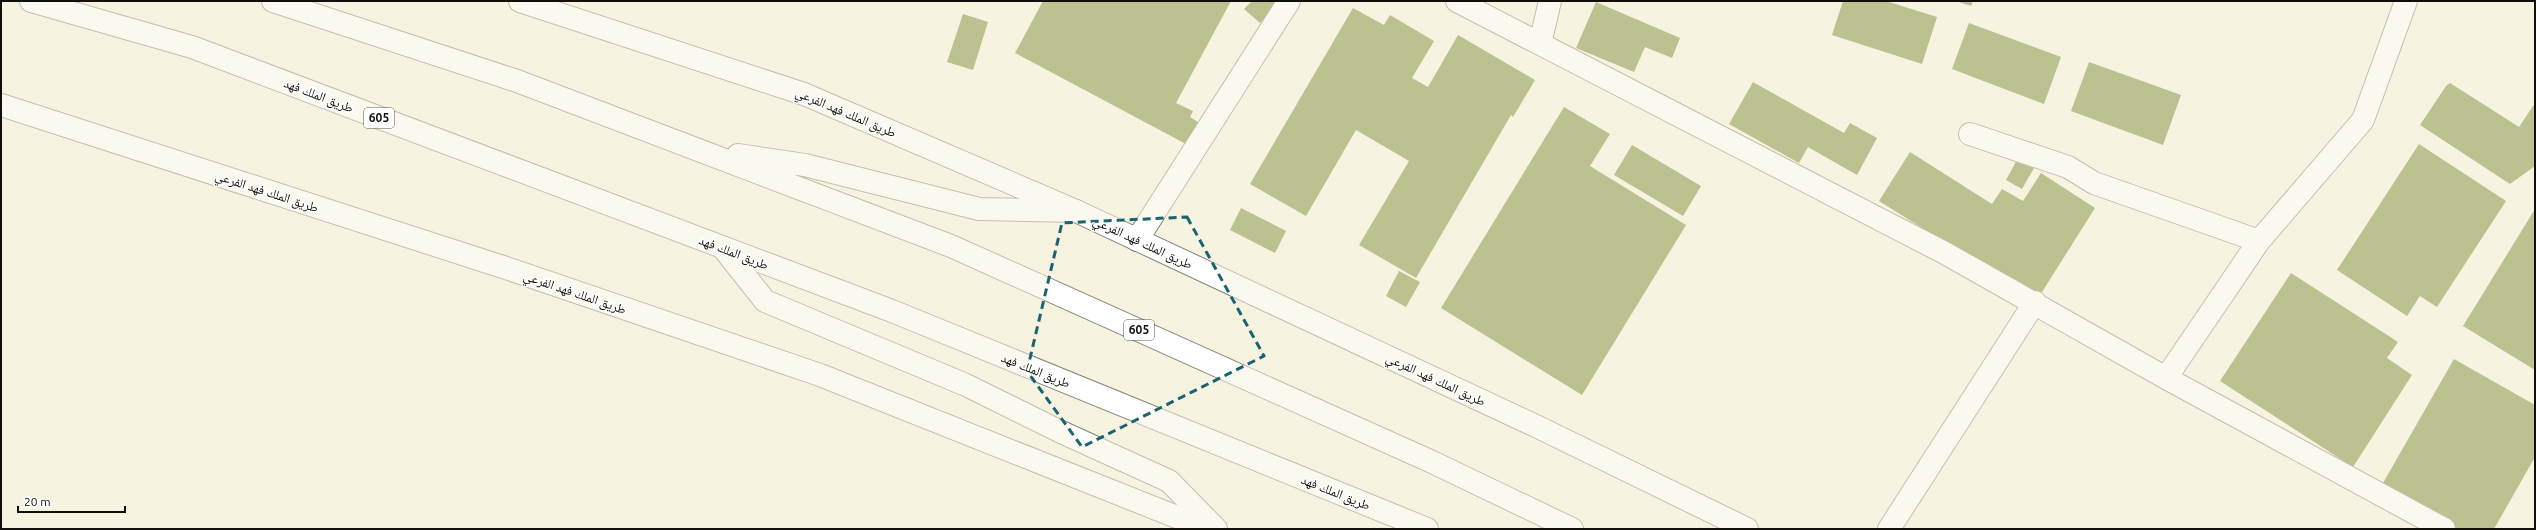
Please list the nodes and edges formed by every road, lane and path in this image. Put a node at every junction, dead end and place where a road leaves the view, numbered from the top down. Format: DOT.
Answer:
graph roads {
  1 [pos="31,1"];
  2 [pos="273,1"];
  3 [pos="520,1"];
  4 [pos="1289,1"];
  5 [pos="1457,1"];
  6 [pos="1550,1"];
  7 [pos="2406,1"];
  8 [pos="1540,44"];
  9 [pos="1,105"];
  10 [pos="1970,134"];
  11 [pos="699,150"];
  12 [pos="1076,211"];
  13 [pos="1137,240"];
  14 [pos="2259,241"];
  15 [pos="722,247"];
  16 [pos="2035,302"];
  17 [pos="2166,378"];
  18 [pos="1207,529"];
  19 [pos="1216,529"];
  20 [pos="1427,529"];
  21 [pos="1572,529"];
  22 [pos="1747,529"];
  23 [pos="1889,529"];
  24 [pos="2444,529"];
  1 -- 15 [label="main road, طريق الملك فهد / 605"];
  2 -- 11 [label="main road, 605"];
  3 -- 12 [label="main road, طريق الملك فهد الفرعي"];
  4 -- 13 [label="main road"];
  5 -- 8 [label="main road"];
  6 -- 8 [label="main road"];
  7 -- 14 [label="main road"];
  8 -- 16 [label="main road"];
  9 -- 18 [label="main road, طريق الملك فهد الفرعي"];
  10 -- 14 [label="main road"];
  11 -- 12 [label="main road"];
  11 -- 21 [label="main road, 605"];
  12 -- 13 [label="main road, طريق الملك فهد الفرعي"];
  13 -- 22 [label="main road, طريق الملك فهد الفرعي"];
  14 -- 17 [label="main road"];
  15 -- 19 [label="main road"];
  15 -- 20 [label="main road, طريق الملك فهد / 605"];
  16 -- 17 [label="main road"];
  16 -- 23 [label="main road"];
  17 -- 24 [label="main road"];
}
